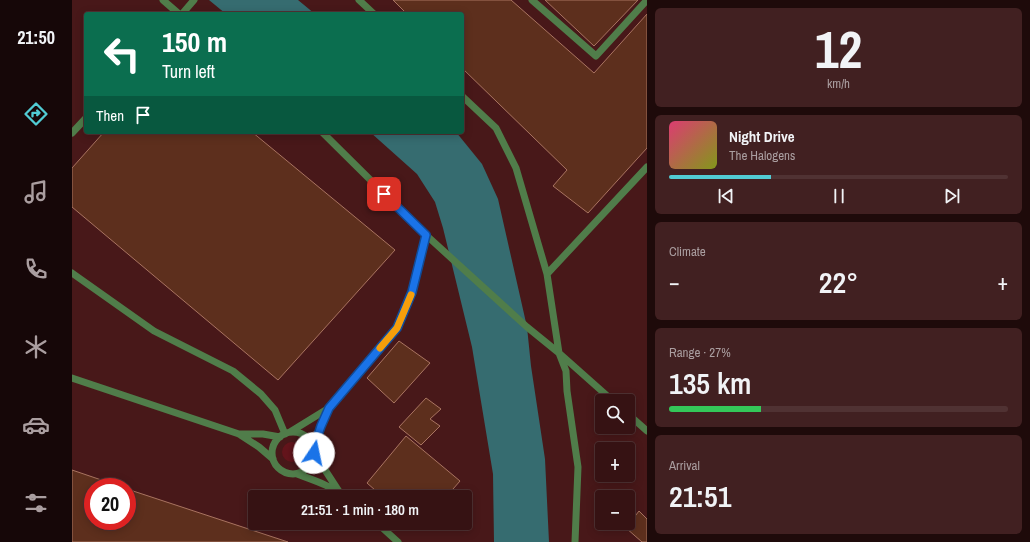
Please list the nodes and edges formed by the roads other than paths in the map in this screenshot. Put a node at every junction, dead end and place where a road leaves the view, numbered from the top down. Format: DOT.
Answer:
graph roads {
  1 [pos="163,0"];
  2 [pos="194,0"];
  3 [pos="359,0"];
  4 [pos="532,0"];
  5 [pos="647,0"];
  6 [pos="178,12"];
  7 [pos="183,12"];
  8 [pos="372,12"];
  9 [pos="464,98"];
  10 [pos="84,120"];
  11 [pos="72,133"];
  12 [pos="324,134"];
  13 [pos="647,167"];
  14 [pos="426,235"];
  15 [pos="72,273"];
  16 [pos="547,274"];
  17 [pos="559,353"];
  18 [pos="72,378"];
  19 [pos="605,394"];
  20 [pos="329,408"];
  21 [pos="635,420"];
  22 [pos="647,431"];
  23 [pos="239,434"];
  24 [pos="285,434"];
  25 [pos="314,450"];
  26 [pos="273,459"];
  27 [pos="296,474"];
  28 [pos="333,490"];
  29 [pos="340,490"];
  30 [pos="385,530"];
  31 [pos="398,542"];
  32 [pos="575,542"];
  1 -- 6 [label="lane"];
  2 -- 7 [label="lane"];
  3 -- 8 [label="lane"];
  4 -- 5 [label="lane"];
  9 -- 16 [label="lane"];
  10 -- 11 [label="lane"];
  12 -- 14 [label="lane"];
  13 -- 16 [label="lane"];
  14 -- 17 [label="lane"];
  14 -- 20 [label="lane"];
  15 -- 24 [label="lane"];
  16 -- 17 [label="lane"];
  17 -- 19 [label="lane"];
  17 -- 32 [label="lane"];
  18 -- 23 [label="lane"];
  20 -- 24 [label="lane"];
  20 -- 25 [label="lane"];
  21 -- 22 [label="lane"];
  23 -- 24 [label="lane"];
  23 -- 26 [label="lane"];
  24 -- 25 [label="lane"];
  24 -- 26 [label="lane"];
  25 -- 27 [label="lane"];
  25 -- 29 [label="lane"];
  26 -- 27 [label="lane"];
  27 -- 28 [label="lane"];
  30 -- 31 [label="lane"];
}
